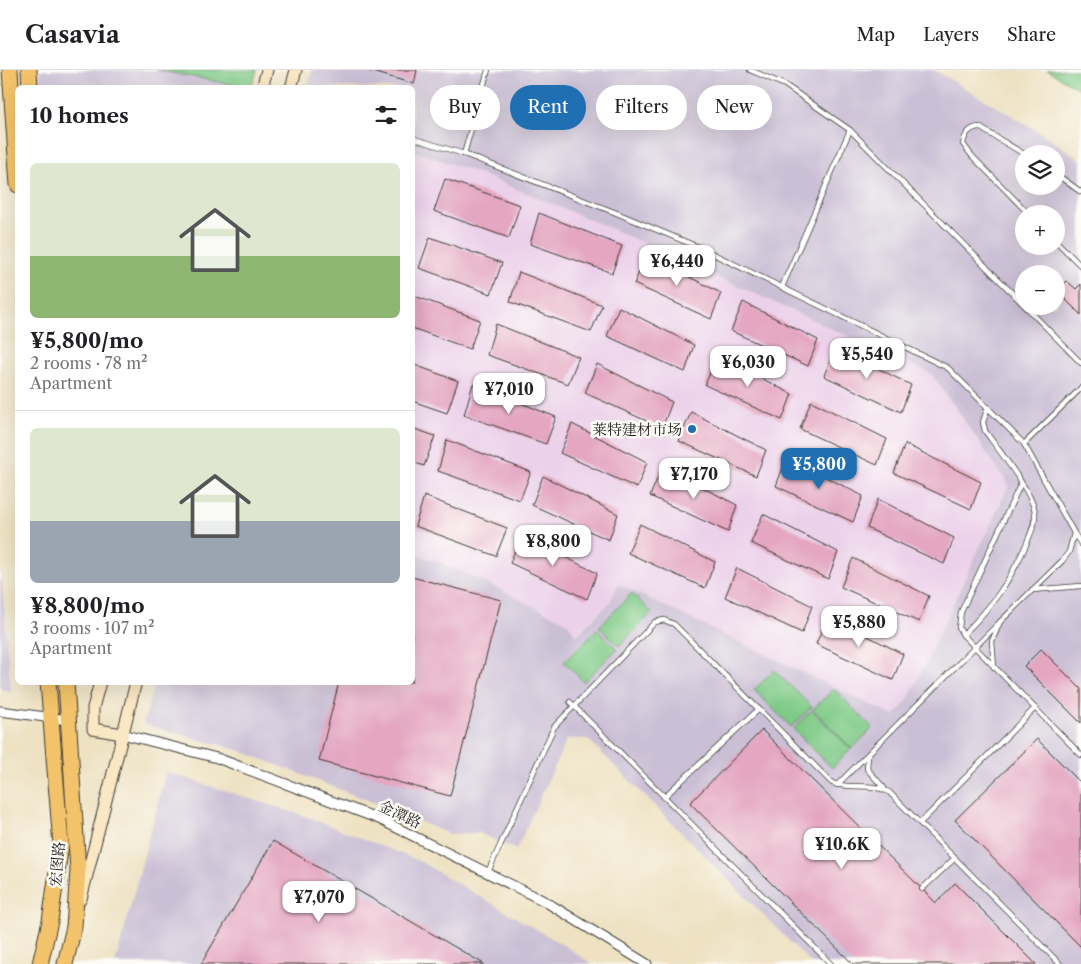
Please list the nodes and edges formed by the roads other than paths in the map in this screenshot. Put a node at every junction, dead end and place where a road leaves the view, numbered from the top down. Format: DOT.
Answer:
graph roads {
  1 [pos="10,70"];
  2 [pos="28,70"];
  3 [pos="267,70"];
  4 [pos="296,70"];
  5 [pos="488,70"];
  6 [pos="750,70"];
  7 [pos="30,85"];
  8 [pos="263,85"];
  9 [pos="292,85"];
  10 [pos="850,130"];
  11 [pos="415,139"];
  12 [pos="15,142"];
  13 [pos="1015,149"];
  14 [pos="464,154"];
  15 [pos="1065,180"];
  16 [pos="1081,192"];
  17 [pos="1020,205"];
  18 [pos="1065,250"];
  19 [pos="1081,266"];
  20 [pos="782,287"];
  21 [pos="1015,296"];
  22 [pos="1034,315"];
  23 [pos="1081,363"];
  24 [pos="1081,388"];
  25 [pos="988,407"];
  26 [pos="1024,444"];
  27 [pos="1020,483"];
  28 [pos="1074,532"];
  29 [pos="1081,544"];
  30 [pos="1081,586"];
  31 [pos="1032,590"];
  32 [pos="1000,622"];
  33 [pos="963,635"];
  34 [pos="974,647"];
  35 [pos="994,668"];
  36 [pos="48,685"];
  37 [pos="66,685"];
  38 [pos="99,685"];
  39 [pos="135,685"];
  40 [pos="572,704"];
  41 [pos="1035,708"];
  42 [pos="759,709"];
  43 [pos="0,711"];
  44 [pos="50,719"];
  45 [pos="68,720"];
  46 [pos="122,734"];
  47 [pos="868,754"];
  48 [pos="1081,755"];
  49 [pos="837,785"];
  50 [pos="889,792"];
  51 [pos="664,797"];
  52 [pos="920,823"];
  53 [pos="955,858"];
  54 [pos="488,872"];
  55 [pos="922,889"];
  56 [pos="74,927"];
  57 [pos="40,964"];
  58 [pos="65,964"];
  59 [pos="647,964"];
  60 [pos="830,964"];
  61 [pos="1060,964"];
  1 -- 12 [label="highway"];
  2 -- 7 [label="highway"];
  3 -- 8 [label="main road"];
  4 -- 9 [label="main road"];
  5 -- 14 [label="lane"];
  6 -- 10 [label="lane"];
  10 -- 20 [label="lane"];
  10 -- 21 [label="lane"];
  11 -- 14 [label="lane"];
  13 -- 17 [label="lane"];
  14 -- 20 [label="lane"];
  15 -- 16 [label="lane"];
  18 -- 19 [label="lane"];
  20 -- 25 [label="lane"];
  22 -- 23 [label="lane"];
  24 -- 26 [label="lane"];
  25 -- 26 [label="lane"];
  25 -- 27 [label="lane"];
  26 -- 28 [label="lane"];
  27 -- 33 [label="lane"];
  27 -- 33 [label="lane"];
  28 -- 29 [label="lane"];
  28 -- 31 [label="lane"];
  30 -- 31 [label="lane"];
  31 -- 32 [label="lane"];
  32 -- 34 [label="lane"];
  32 -- 35 [label="lane"];
  33 -- 34 [label="lane"];
  34 -- 35 [label="lane"];
  34 -- 47 [label="lane"];
  35 -- 41 [label="lane"];
  36 -- 44 [label="highway, 宏图路"];
  37 -- 45 [label="highway, 宏图路"];
  38 -- 46 [label="main road"];
  39 -- 46 [label="main road, 宏图路"];
  40 -- 42 [label="lane"];
  40 -- 51 [label="lane"];
  40 -- 54 [label="lane"];
  41 -- 48 [label="lane"];
  41 -- 52 [label="lane"];
  42 -- 49 [label="lane"];
  42 -- 51 [label="lane"];
  43 -- 44 [label="street"];
  44 -- 45 [label="street"];
  44 -- 57 [label="highway, 宏图路"];
  45 -- 56 [label="highway, 宏图路"];
  46 -- 54 [label="street, 金潭路"];
  46 -- 56 [label="main road, 宏图路"];
  47 -- 49 [label="lane"];
  47 -- 50 [label="lane"];
  49 -- 50 [label="lane"];
  50 -- 52 [label="lane"];
  51 -- 60 [label="lane"];
  52 -- 53 [label="lane"];
  53 -- 55 [label="lane"];
  53 -- 61 [label="lane"];
  54 -- 59 [label="street, 金潭路"];
  56 -- 58 [label="highway, 宏图路"];
}
